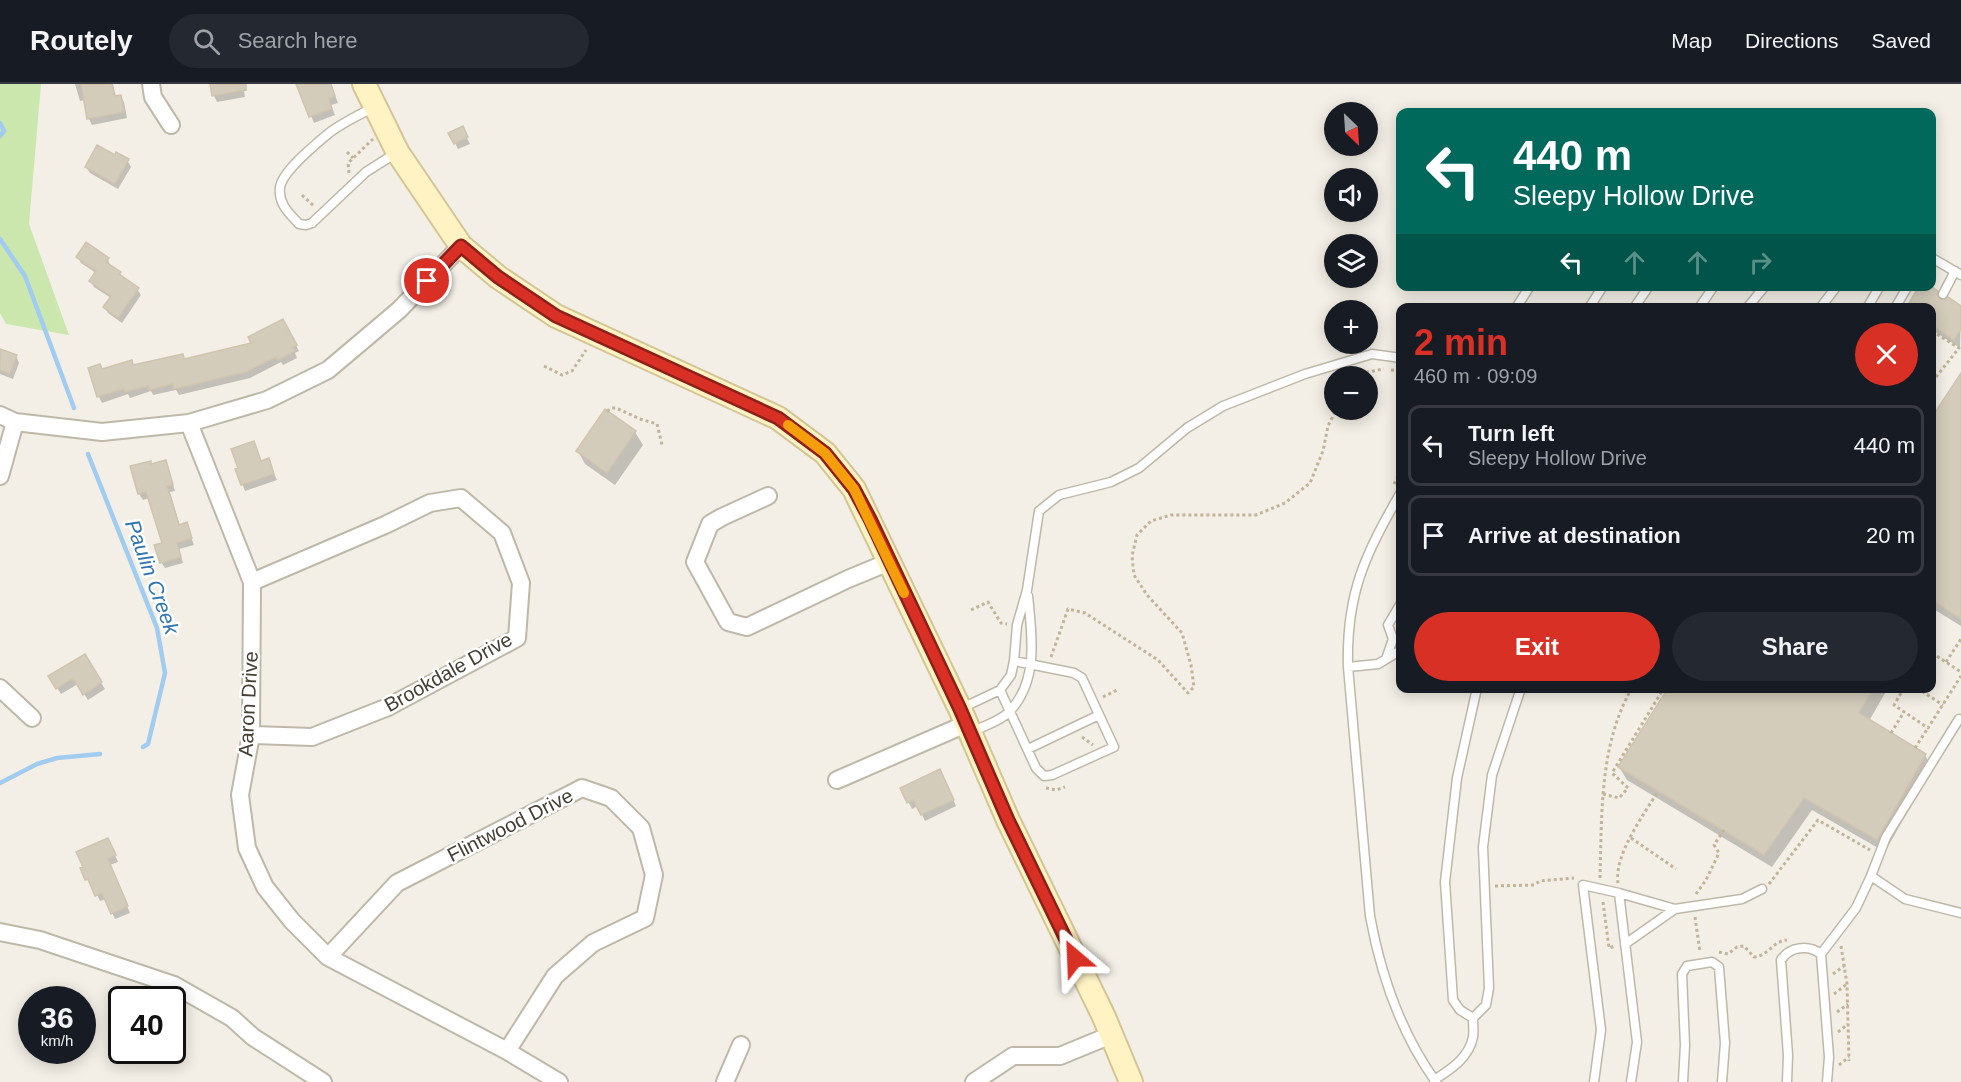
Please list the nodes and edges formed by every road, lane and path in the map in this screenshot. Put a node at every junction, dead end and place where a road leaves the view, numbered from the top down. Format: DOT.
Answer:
graph roads {
  1 [pos="151,84"];
  2 [pos="364,84"];
  3 [pos="374,106"];
  4 [pos="171,125"];
  5 [pos="347,152"];
  6 [pos="398,153"];
  7 [pos="353,158"];
  8 [pos="302,195"];
  9 [pos="316,208"];
  10 [pos="461,246"];
  11 [pos="1936,260"];
  12 [pos="1958,273"];
  13 [pos="1761,291"];
  14 [pos="1833,291"];
  15 [pos="1944,294"];
  16 [pos="1751,303"];
  17 [pos="1824,303"];
  18 [pos="1936,333"];
  19 [pos="590,344"];
  20 [pos="1960,347"];
  21 [pos="1396,357"];
  22 [pos="544,366"];
  23 [pos="1378,370"];
  24 [pos="1396,370"];
  25 [pos="1936,377"];
  26 [pos="607,411"];
  27 [pos="7,419"];
  28 [pos="1331,420"];
  29 [pos="189,423"];
  30 [pos="662,445"];
  31 [pos="0,476"];
  32 [pos="768,496"];
  33 [pos="1396,501"];
  34 [pos="889,562"];
  35 [pos="252,582"];
  36 [pos="1027,590"];
  37 [pos="971,610"];
  38 [pos="1396,611"];
  39 [pos="1017,625"];
  40 [pos="1961,639"];
  41 [pos="1396,653"];
  42 [pos="1936,656"];
  43 [pos="1386,659"];
  44 [pos="1014,661"];
  45 [pos="1946,662"];
  46 [pos="1030,664"];
  47 [pos="1049,667"];
  48 [pos="1348,667"];
  49 [pos="1961,674"];
  50 [pos="0,688"];
  51 [pos="1000,690"];
  52 [pos="1117,690"];
  53 [pos="1476,693"];
  54 [pos="1519,693"];
  55 [pos="1629,693"];
  56 [pos="1661,693"];
  57 [pos="1901,693"];
  58 [pos="1925,693"];
  59 [pos="1093,701"];
  60 [pos="1943,705"];
  61 [pos="1010,711"];
  62 [pos="1904,712"];
  63 [pos="1099,715"];
  64 [pos="32,718"];
  65 [pos="1959,719"];
  66 [pos="965,722"];
  67 [pos="1071,728"];
  68 [pos="1928,728"];
  69 [pos="1891,733"];
  70 [pos="251,735"];
  71 [pos="1094,747"];
  72 [pos="1915,748"];
  73 [pos="1028,749"];
  74 [pos="837,780"];
  75 [pos="1658,791"];
  76 [pos="1603,794"];
  77 [pos="1724,830"];
  78 [pos="1631,838"];
  79 [pos="1879,855"];
  80 [pos="1600,869"];
  81 [pos="1676,869"];
  82 [pos="1595,873"];
  83 [pos="1871,876"];
  84 [pos="1585,883"];
  85 [pos="1486,886"];
  86 [pos="1762,889"];
  87 [pos="1619,893"];
  88 [pos="1690,907"];
  89 [pos="1675,909"];
  90 [pos="1961,913"];
  91 [pos="0,932"];
  92 [pos="1789,940"];
  93 [pos="1828,943"];
  94 [pos="1625,944"];
  95 [pos="1714,951"];
  96 [pos="1707,952"];
  97 [pos="1821,954"];
  98 [pos="328,957"];
  99 [pos="1473,1018"];
  100 [pos="1111,1035"];
  101 [pos="741,1045"];
  102 [pos="507,1052"];
  103 [pos="1850,1061"];
  104 [pos="1435,1081"];
  105 [pos="323,1082"];
  106 [pos="559,1082"];
  107 [pos="725,1082"];
  108 [pos="974,1082"];
  109 [pos="1131,1082"];
  110 [pos="1594,1082"];
  111 [pos="1631,1082"];
  112 [pos="1683,1082"];
  113 [pos="1722,1082"];
  114 [pos="1787,1082"];
  115 [pos="1827,1082"];
  1 -- 4 [label="street"];
  2 -- 3 [label="street"];
  3 -- 6 [label="street"];
  3 -- 6 [label="lane"];
  5 -- 7 [label="path"];
  6 -- 10 [label="street"];
  8 -- 9 [label="path"];
  10 -- 29 [label="street"];
  10 -- 34 [label="street"];
  11 -- 12 [label="lane"];
  12 -- 15 [label="lane"];
  13 -- 16 [label="lane"];
  14 -- 17 [label="lane"];
  18 -- 20 [label="path"];
  19 -- 22 [label="path"];
  20 -- 25 [label="path"];
  21 -- 36 [label="lane"];
  23 -- 24 [label="path"];
  26 -- 30 [label="path"];
  27 -- 29 [label="street"];
  27 -- 31 [label="street"];
  28 -- 47 [label="path"];
  29 -- 35 [label="street, Aaron Drive"];
  32 -- 34 [label="street"];
  33 -- 48 [label="lane"];
  34 -- 66 [label="street"];
  35 -- 70 [label="street, Aaron Drive"];
  35 -- 70 [label="street, Brookdale Drive"];
  36 -- 39 [label="lane"];
  36 -- 46 [label="lane"];
  37 -- 39 [label="path"];
  38 -- 43 [label="lane"];
  39 -- 44 [label="lane"];
  40 -- 45 [label="path"];
  41 -- 43 [label="lane"];
  42 -- 45 [label="path"];
  43 -- 48 [label="lane"];
  44 -- 46 [label="lane"];
  44 -- 51 [label="lane"];
  45 -- 49 [label="path"];
  46 -- 47 [label="lane"];
  46 -- 61 [label="lane"];
  47 -- 59 [label="lane"];
  48 -- 104 [label="lane"];
  49 -- 60 [label="path"];
  50 -- 64 [label="street"];
  51 -- 61 [label="lane"];
  51 -- 66 [label="lane"];
  52 -- 59 [label="path"];
  53 -- 99 [label="lane"];
  54 -- 85 [label="lane"];
  55 -- 76 [label="path"];
  56 -- 76 [label="path"];
  57 -- 62 [label="path"];
  58 -- 60 [label="path"];
  59 -- 63 [label="lane"];
  60 -- 68 [label="path"];
  61 -- 66 [label="lane"];
  61 -- 73 [label="lane"];
  62 -- 68 [label="path"];
  62 -- 69 [label="path"];
  63 -- 67 [label="lane"];
  63 -- 73 [label="lane"];
  65 -- 79 [label="lane"];
  66 -- 74 [label="street"];
  66 -- 100 [label="street"];
  67 -- 71 [label="path"];
  67 -- 73 [label="lane"];
  68 -- 72 [label="path"];
  70 -- 98 [label="street, Aaron Drive"];
  75 -- 78 [label="path"];
  76 -- 80 [label="path"];
  77 -- 88 [label="path"];
  78 -- 81 [label="path"];
  78 -- 87 [label="path"];
  79 -- 83 [label="lane"];
  79 -- 86 [label="path"];
  80 -- 82 [label="path"];
  80 -- 84 [label="path"];
  83 -- 90 [label="lane"];
  83 -- 93 [label="lane"];
  84 -- 85 [label="path"];
  84 -- 87 [label="lane"];
  84 -- 94 [label="path"];
  84 -- 110 [label="lane"];
  85 -- 99 [label="lane"];
  86 -- 88 [label="lane"];
  87 -- 89 [label="lane"];
  87 -- 94 [label="lane"];
  88 -- 89 [label="lane"];
  88 -- 96 [label="path"];
  89 -- 94 [label="lane"];
  91 -- 105 [label="street"];
  92 -- 95 [label="path"];
  93 -- 97 [label="lane"];
  93 -- 103 [label="path"];
  94 -- 111 [label="lane"];
  97 -- 114 [label="lane"];
  97 -- 115 [label="lane"];
  98 -- 102 [label="street, Aaron Drive"];
  98 -- 102 [label="street, Flintwood Drive"];
  99 -- 104 [label="lane"];
  100 -- 108 [label="street"];
  100 -- 109 [label="street"];
  101 -- 107 [label="street"];
  102 -- 106 [label="street, Aaron Drive"];
  112 -- 113 [label="lane"];
}
